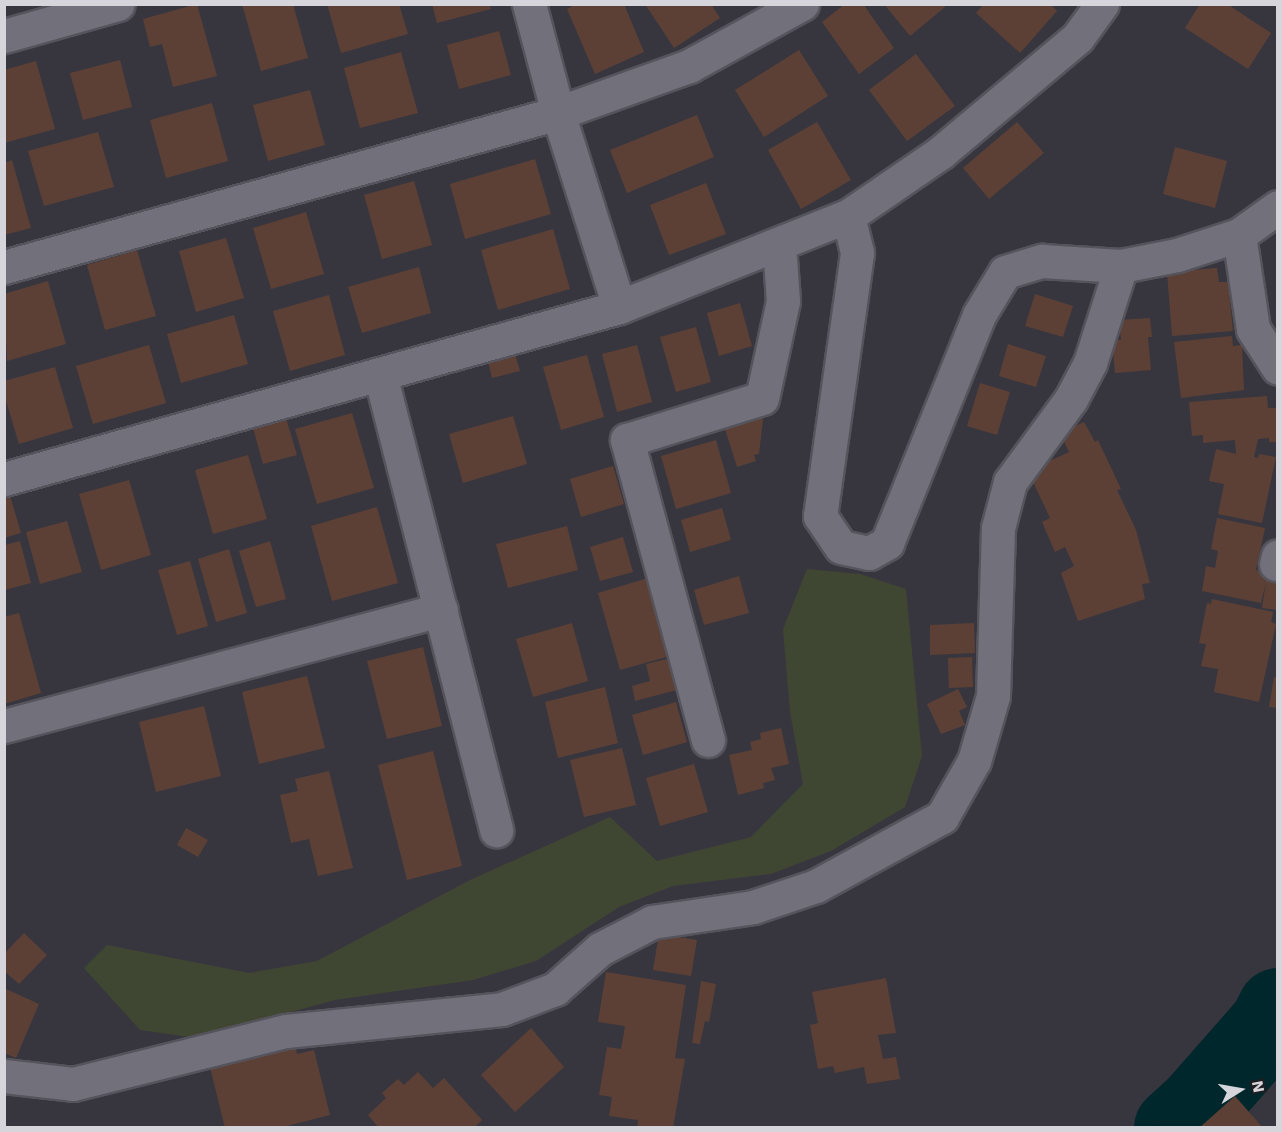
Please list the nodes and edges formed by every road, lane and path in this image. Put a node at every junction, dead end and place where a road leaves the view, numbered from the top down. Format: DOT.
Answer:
graph roads {
  1 [pos="118,4"];
  2 [pos="529,4"];
  3 [pos="802,4"];
  4 [pos="1102,4"];
  5 [pos="4,36"];
  6 [pos="558,113"];
  7 [pos="1278,207"];
  8 [pos="848,216"];
  9 [pos="1239,235"];
  10 [pos="779,244"];
  11 [pos="1120,266"];
  12 [pos="4,267"];
  13 [pos="619,307"];
  14 [pos="1278,368"];
  15 [pos="381,374"];
  16 [pos="4,479"];
  17 [pos="441,610"];
  18 [pos="4,726"];
  19 [pos="708,740"];
  20 [pos="496,830"];
  21 [pos="4,1076"];
  1 -- 5 [label="street"];
  2 -- 6 [label="street"];
  3 -- 6 [label="street"];
  4 -- 8 [label="street"];
  6 -- 12 [label="street"];
  6 -- 13 [label="street"];
  7 -- 9 [label="street"];
  8 -- 10 [label="street"];
  8 -- 11 [label="street"];
  9 -- 11 [label="street"];
  9 -- 14 [label="street"];
  10 -- 13 [label="street"];
  10 -- 19 [label="street"];
  11 -- 21 [label="street"];
  13 -- 15 [label="street"];
  15 -- 16 [label="street"];
  15 -- 17 [label="street"];
  17 -- 18 [label="street"];
  17 -- 20 [label="street"];
}
